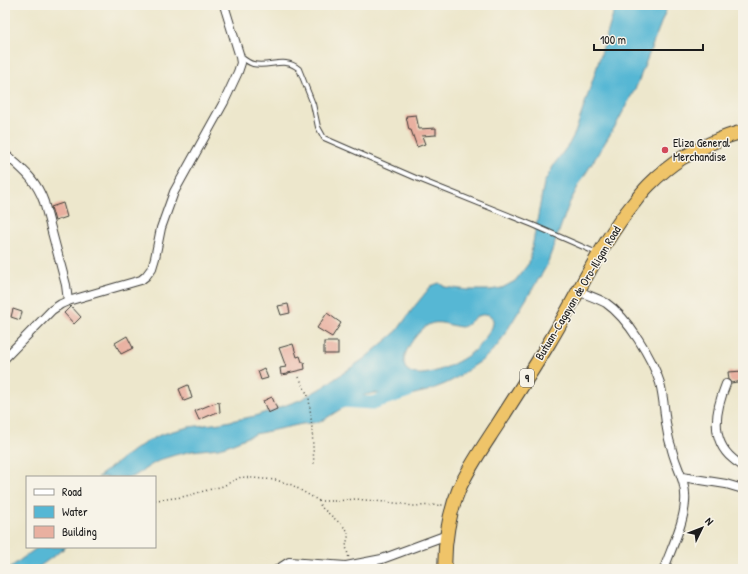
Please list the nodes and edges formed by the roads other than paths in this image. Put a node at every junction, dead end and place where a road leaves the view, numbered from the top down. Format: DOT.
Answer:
graph roads {
  1 [pos="224,5"];
  2 [pos="240,57"];
  3 [pos="743,132"];
  4 [pos="5,154"];
  5 [pos="599,254"];
  6 [pos="578,292"];
  7 [pos="68,301"];
  8 [pos="5,358"];
  9 [pos="726,384"];
  10 [pos="743,466"];
  11 [pos="682,477"];
  12 [pos="743,489"];
  13 [pos="447,535"];
  14 [pos="278,569"];
  15 [pos="445,569"];
  16 [pos="664,569"];
  1 -- 2 [label="street"];
  2 -- 5 [label="lane"];
  2 -- 7 [label="street"];
  3 -- 5 [label="highway, Butuan-Cagayan de Oro-Iligan Road / 9"];
  4 -- 7 [label="street"];
  5 -- 6 [label="highway, Butuan-Cagayan de Oro-Iligan Road / 9"];
  6 -- 11 [label="street"];
  6 -- 13 [label="highway, Butuan-Cagayan de Oro-Iligan Road / 9"];
  7 -- 8 [label="street"];
  9 -- 10 [label="street"];
  11 -- 12 [label="street"];
  11 -- 16 [label="street"];
  13 -- 14 [label="street"];
  13 -- 15 [label="highway, Butuan-Cagayan de Oro-Iligan Road / 9"];
}
